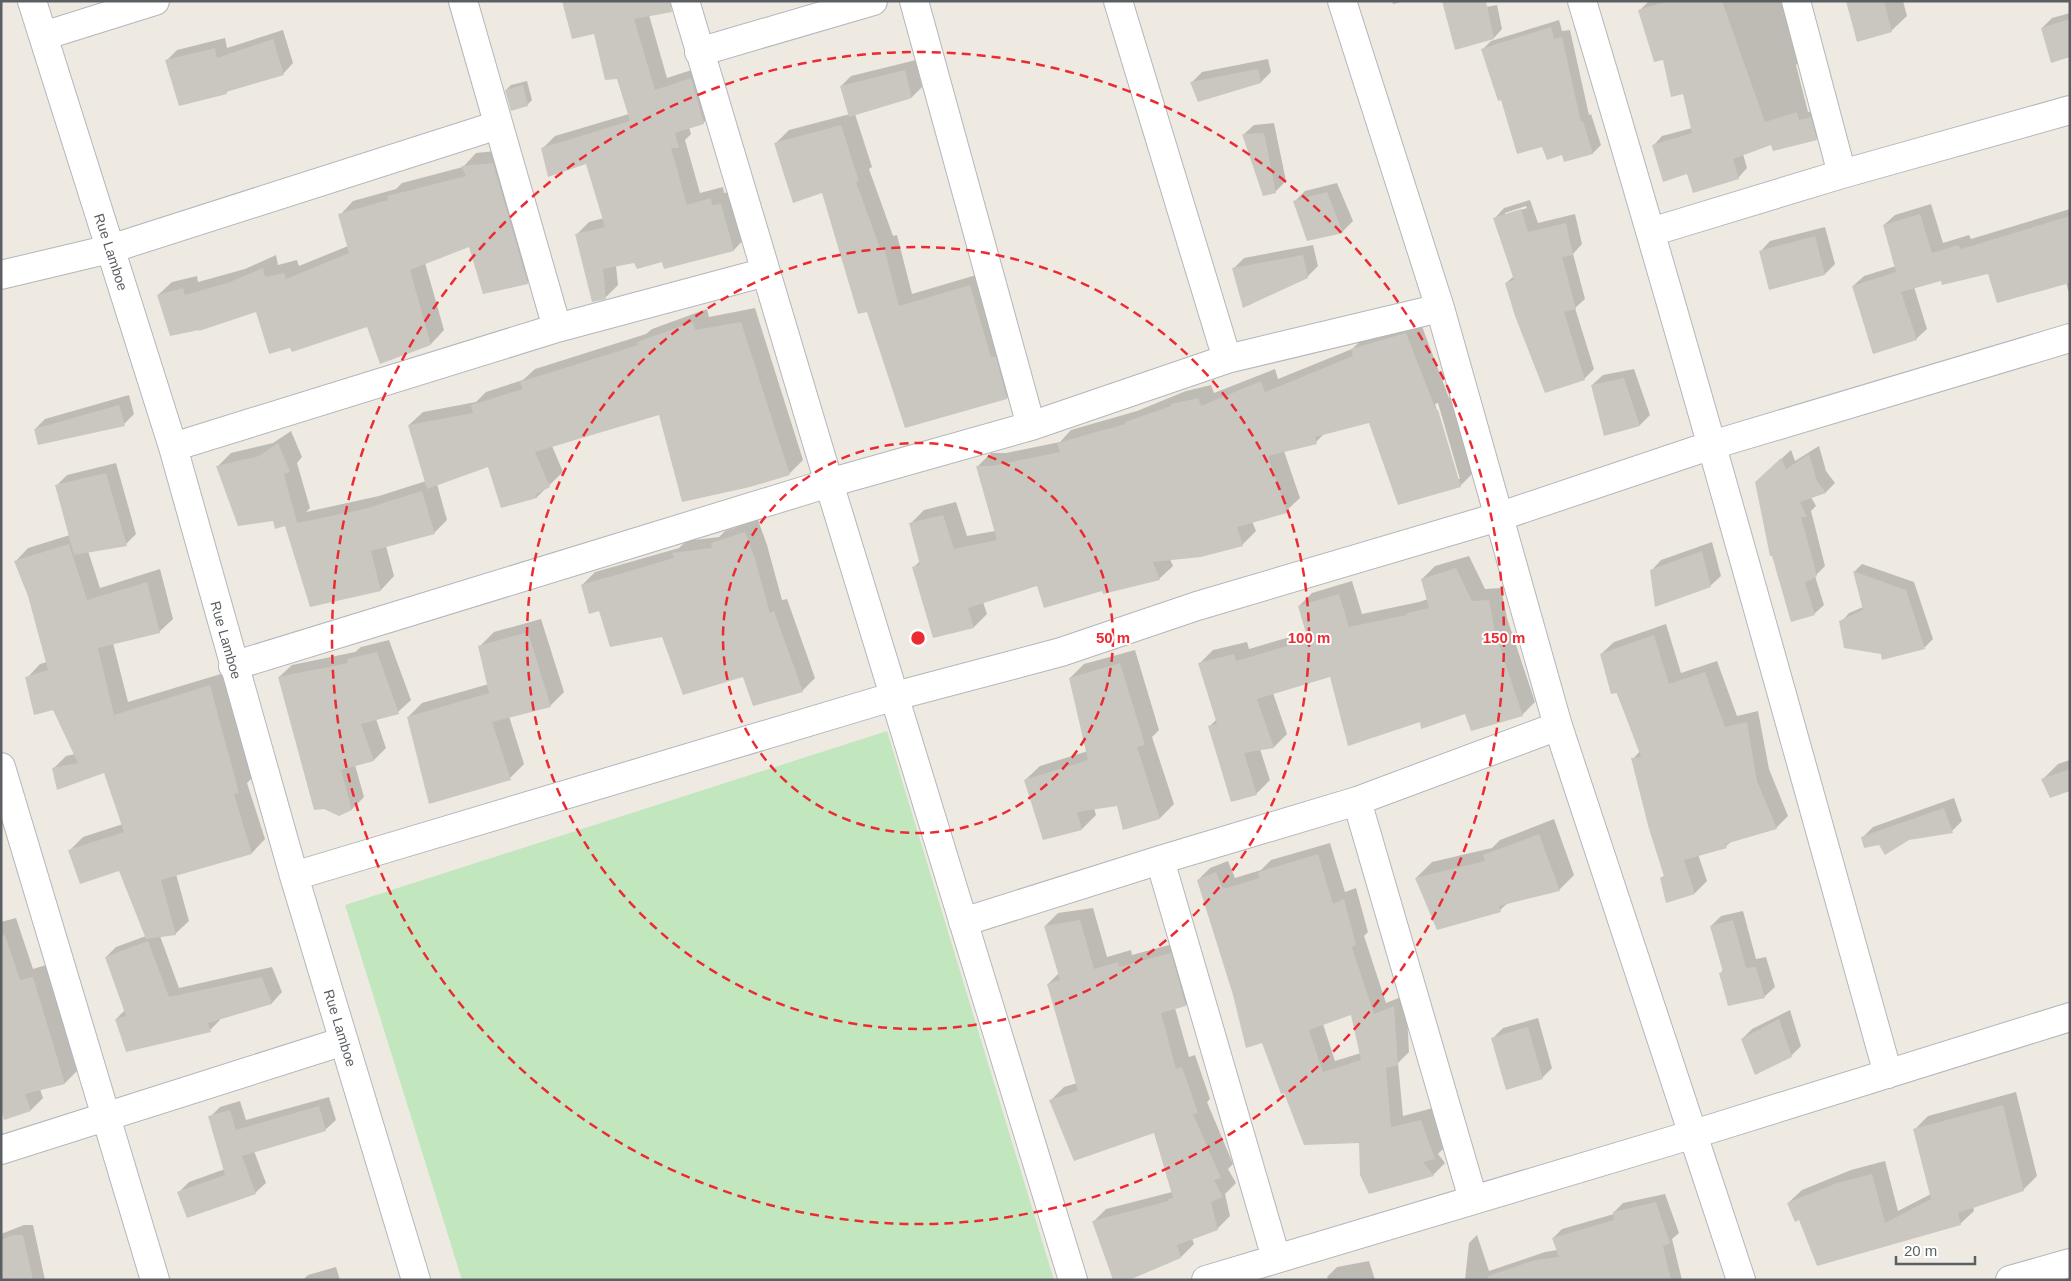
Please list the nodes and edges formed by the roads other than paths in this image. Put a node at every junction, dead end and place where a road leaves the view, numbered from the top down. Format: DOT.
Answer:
graph roads {
  1 [pos="32,1"];
  2 [pos="155,1"];
  3 [pos="463,1"];
  4 [pos="685,1"];
  5 [pos="873,1"];
  6 [pos="914,1"];
  7 [pos="1118,1"];
  8 [pos="1342,1"];
  9 [pos="1582,1"];
  10 [pos="1796,1"];
  11 [pos="43,36"];
  12 [pos="698,52"];
  13 [pos="2070,110"];
  14 [pos="498,125"];
  15 [pos="1842,174"];
  16 [pos="1651,232"];
  17 [pos="110,249"];
  18 [pos="766,272"];
  19 [pos="1,275"];
  20 [pos="1440,308"];
  21 [pos="557,328"];
  22 [pos="2070,338"];
  23 [pos="1227,359"];
  24 [pos="1031,426"];
  25 [pos="1712,445"];
  26 [pos="173,446"];
  27 [pos="829,483"];
  28 [pos="1498,517"];
  29 [pos="233,666"];
  30 [pos="895,696"];
  31 [pos="1558,726"];
  32 [pos="1,767"];
  33 [pos="1357,800"];
  34 [pos="1160,860"];
  35 [pos="294,876"];
  36 [pos="963,922"];
  37 [pos="2070,1018"];
  38 [pos="344,1041"];
  39 [pos="1888,1074"];
  40 [pos="107,1116"];
  41 [pos="1694,1134"];
  42 [pos="1,1150"];
  43 [pos="1473,1199"];
  44 [pos="1276,1258"];
  45 [pos="2070,1263"];
  46 [pos="154,1280"];
  47 [pos="416,1280"];
  48 [pos="1073,1280"];
  49 [pos="1206,1280"];
  50 [pos="1742,1280"];
  51 [pos="2010,1280"];
  1 -- 11 [label="street, Rue Lamboe"];
  2 -- 11 [label="street"];
  3 -- 14 [label="street"];
  4 -- 12 [label="street"];
  5 -- 12 [label="street"];
  6 -- 24 [label="street"];
  7 -- 23 [label="street"];
  8 -- 20 [label="street"];
  9 -- 16 [label="street"];
  10 -- 15 [label="street"];
  11 -- 17 [label="street, Rue Lamboe"];
  12 -- 18 [label="street"];
  13 -- 15 [label="street"];
  14 -- 17 [label="street"];
  14 -- 21 [label="street"];
  15 -- 16 [label="street"];
  16 -- 25 [label="street"];
  17 -- 19 [label="street"];
  17 -- 26 [label="street, Rue Lamboe"];
  18 -- 21 [label="street"];
  18 -- 27 [label="street"];
  20 -- 23 [label="street"];
  20 -- 28 [label="street"];
  21 -- 26 [label="street"];
  22 -- 25 [label="street"];
  23 -- 24 [label="street"];
  24 -- 27 [label="street"];
  25 -- 28 [label="street"];
  25 -- 39 [label="street"];
  26 -- 29 [label="street, Rue Lamboe"];
  27 -- 29 [label="street"];
  27 -- 30 [label="street"];
  28 -- 30 [label="street"];
  28 -- 31 [label="street"];
  29 -- 35 [label="street, Rue Lamboe"];
  30 -- 35 [label="street"];
  30 -- 36 [label="street"];
  31 -- 33 [label="street"];
  31 -- 41 [label="street"];
  32 -- 40 [label="street"];
  33 -- 34 [label="street"];
  33 -- 43 [label="street"];
  34 -- 36 [label="street"];
  34 -- 44 [label="street"];
  35 -- 38 [label="street, Rue Lamboe"];
  36 -- 48 [label="street"];
  37 -- 39 [label="street"];
  38 -- 40 [label="street"];
  38 -- 47 [label="street, Rue Lamboe"];
  39 -- 41 [label="street"];
  40 -- 42 [label="street"];
  40 -- 46 [label="street"];
  41 -- 43 [label="street"];
  41 -- 50 [label="street"];
  43 -- 44 [label="street"];
  44 -- 49 [label="street"];
  45 -- 51 [label="street"];
}
